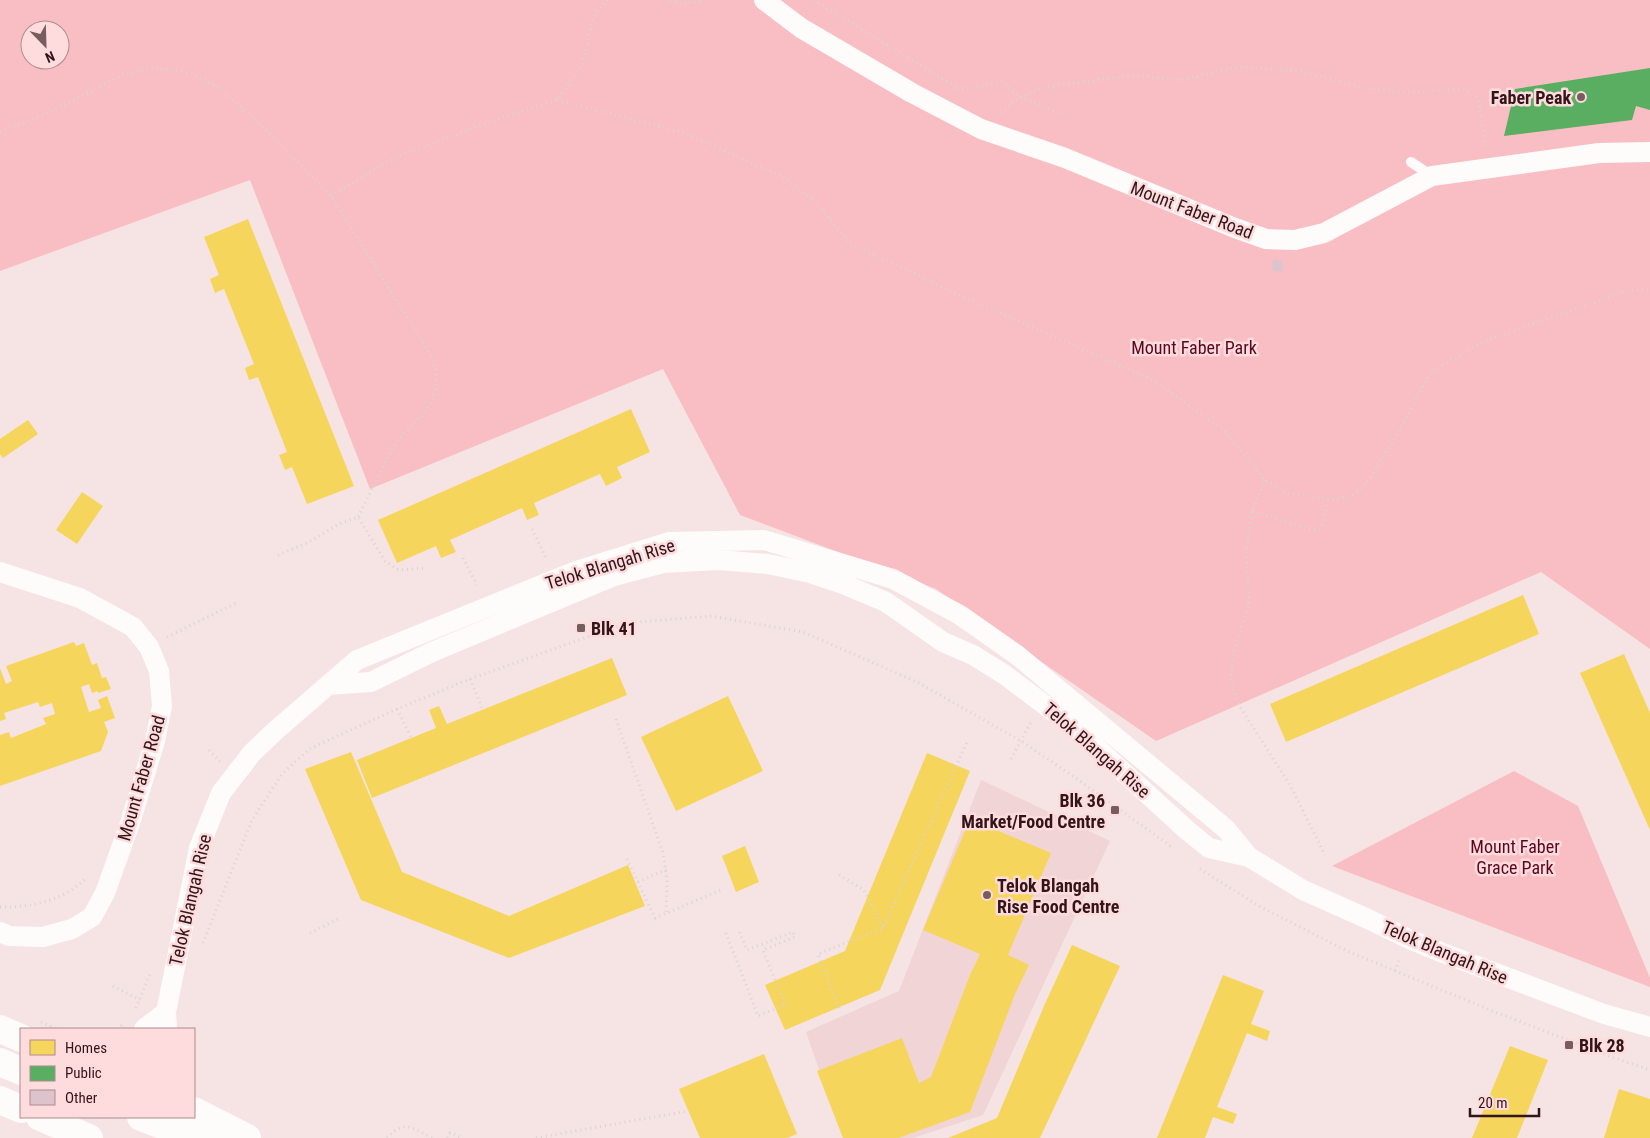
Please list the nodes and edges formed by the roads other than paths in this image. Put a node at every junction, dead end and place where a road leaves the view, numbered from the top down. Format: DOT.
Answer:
graph roads {
  1 [pos="764,0"];
  2 [pos="1650,152"];
  3 [pos="1411,162"];
  4 [pos="1432,176"];
  5 [pos="0,572"];
  6 [pos="960,616"];
  7 [pos="943,642"];
  8 [pos="328,685"];
  9 [pos="1249,857"];
  10 [pos="0,932"];
  11 [pos="166,1021"];
  12 [pos="1650,1027"];
  13 [pos="147,1028"];
  14 [pos="0,1029"];
  15 [pos="20,1038"];
  16 [pos="0,1062"];
  17 [pos="20,1071"];
  18 [pos="0,1100"];
  19 [pos="20,1109"];
  20 [pos="195,1112"];
  21 [pos="42,1118"];
  22 [pos="144,1118"];
  23 [pos="84,1137"];
  24 [pos="202,1138"];
  25 [pos="247,1138"];
  1 -- 4 [label="street, Mount Faber Road"];
  2 -- 4 [label="street, Mount Faber Road"];
  3 -- 4 [label="lane"];
  5 -- 10 [label="street, Mount Faber Road"];
  6 -- 7 [label="street"];
  6 -- 8 [label="street, Telok Blangah Rise"];
  6 -- 9 [label="street, Telok Blangah Rise"];
  7 -- 8 [label="street, Telok Blangah Rise"];
  7 -- 9 [label="street, Telok Blangah Rise"];
  8 -- 11 [label="street, Telok Blangah Rise"];
  9 -- 12 [label="street, Telok Blangah Rise"];
  11 -- 13 [label="street, Telok Blangah Rise"];
  14 -- 15 [label="main road"];
  16 -- 17 [label="main road"];
  18 -- 19 [label="main road"];
  20 -- 25 [label="main road"];
  21 -- 23 [label="main road"];
  22 -- 24 [label="main road"];
}
